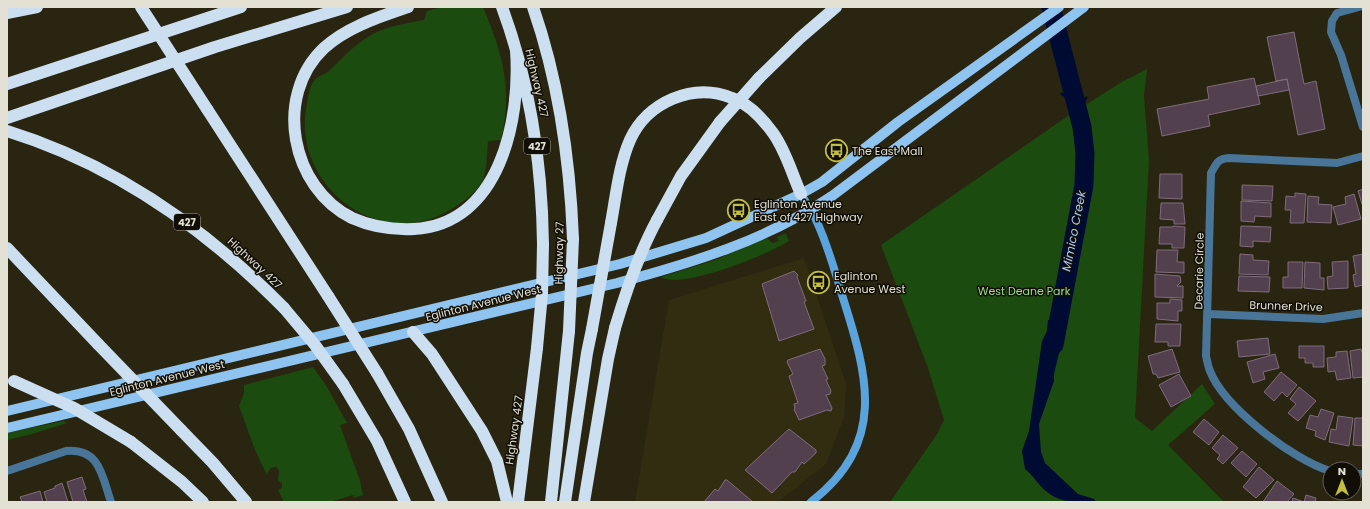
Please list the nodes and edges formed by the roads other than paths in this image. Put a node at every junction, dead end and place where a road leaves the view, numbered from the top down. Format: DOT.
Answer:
graph roads {
  1 [pos="37,7"];
  2 [pos="141,7"];
  3 [pos="241,7"];
  4 [pos="346,7"];
  5 [pos="408,7"];
  6 [pos="836,7"];
  7 [pos="1058,7"];
  8 [pos="1084,7"];
  9 [pos="1359,7"];
  10 [pos="534,10"];
  11 [pos="504,12"];
  12 [pos="7,13"];
  13 [pos="516,50"];
  14 [pos="7,84"];
  15 [pos="7,118"];
  16 [pos="1363,127"];
  17 [pos="7,131"];
  18 [pos="1363,156"];
  19 [pos="801,194"];
  20 [pos="810,211"];
  21 [pos="7,248"];
  22 [pos="1363,313"];
  23 [pos="1209,314"];
  24 [pos="413,332"];
  25 [pos="11,380"];
  26 [pos="7,411"];
  27 [pos="7,428"];
  28 [pos="1322,467"];
  29 [pos="7,472"];
  30 [pos="111,502"];
  31 [pos="203,502"];
  32 [pos="246,502"];
  33 [pos="405,502"];
  34 [pos="442,502"];
  35 [pos="507,502"];
  36 [pos="518,502"];
  37 [pos="551,502"];
  38 [pos="565,502"];
  39 [pos="584,502"];
  40 [pos="811,502"];
  1 -- 12 [label="highway"];
  2 -- 34 [label="highway, bridge"];
  3 -- 14 [label="highway"];
  4 -- 15 [label="highway"];
  5 -- 13 [label="highway"];
  6 -- 39 [label="highway, bridge"];
  7 -- 19 [label="main road, Eglinton Avenue West"];
  8 -- 20 [label="main road, Eglinton Avenue West"];
  9 -- 16 [label="street"];
  10 -- 37 [label="highway, Highway 27, bridge"];
  11 -- 13 [label="highway, Highway 427 / 427"];
  13 -- 36 [label="highway, Highway 427 / 427, bridge"];
  17 -- 33 [label="highway, Highway 427 / 427, bridge"];
  18 -- 23 [label="street, Decarie Circle"];
  19 -- 20 [label="main road"];
  19 -- 26 [label="main road, Eglinton Avenue West"];
  19 -- 38 [label="highway, bridge"];
  20 -- 24 [label="main road, Eglinton Avenue West"];
  20 -- 40 [label="main road"];
  21 -- 32 [label="highway, bridge"];
  22 -- 23 [label="street, Brunner Drive"];
  23 -- 28 [label="street, Decarie Circle"];
  24 -- 27 [label="main road, Eglinton Avenue West"];
  24 -- 35 [label="highway"];
  25 -- 31 [label="highway, bridge"];
  29 -- 30 [label="street"];
}
